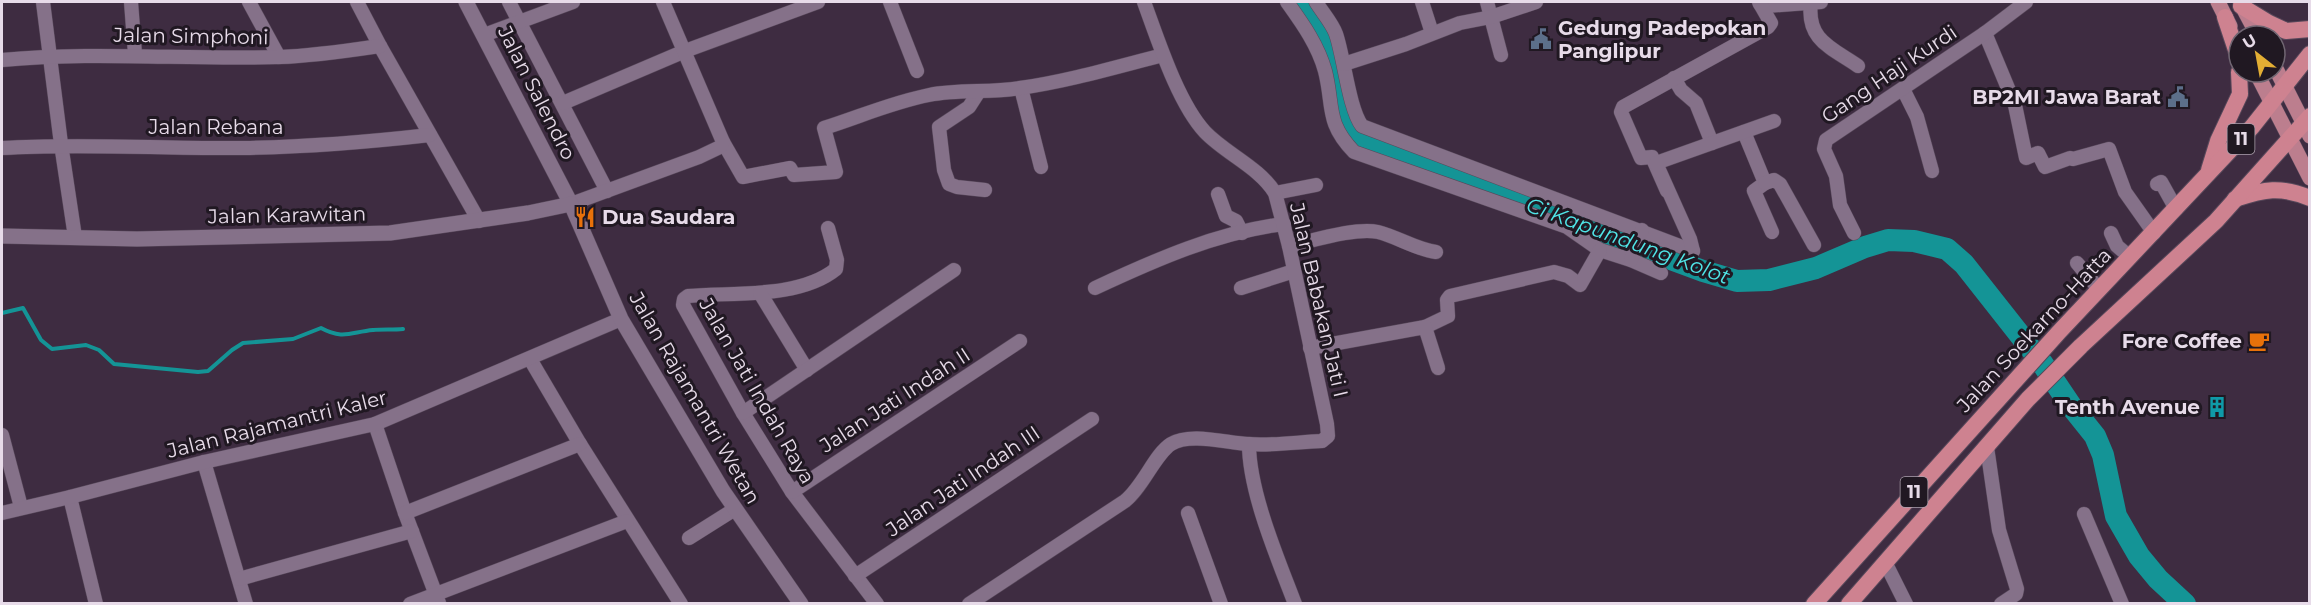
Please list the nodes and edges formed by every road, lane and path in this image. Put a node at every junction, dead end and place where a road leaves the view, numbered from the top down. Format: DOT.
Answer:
graph roads {
  1 [pos="43,2"];
  2 [pos="131,2"];
  3 [pos="249,2"];
  4 [pos="357,2"];
  5 [pos="466,2"];
  6 [pos="509,2"];
  7 [pos="573,2"];
  8 [pos="663,2"];
  9 [pos="818,2"];
  10 [pos="891,2"];
  11 [pos="1144,2"];
  12 [pos="1287,2"];
  13 [pos="1316,2"];
  14 [pos="1422,2"];
  15 [pos="1487,2"];
  16 [pos="1536,2"];
  17 [pos="1816,2"];
  18 [pos="2026,2"];
  19 [pos="1759,3"];
  20 [pos="2240,4"];
  21 [pos="2222,9"];
  22 [pos="1491,17"];
  23 [pos="521,22"];
  24 [pos="2227,24"];
  25 [pos="2230,24"];
  26 [pos="2251,24"];
  27 [pos="2310,29"];
  28 [pos="1432,33"];
  29 [pos="1985,33"];
  30 [pos="484,35"];
  31 [pos="380,46"];
  32 [pos="685,51"];
  33 [pos="135,54"];
  34 [pos="2310,54"];
  35 [pos="50,55"];
  36 [pos="1163,55"];
  37 [pos="1501,55"];
  38 [pos="279,57"];
  39 [pos="2,60"];
  40 [pos="1344,64"];
  41 [pos="1858,66"];
  42 [pos="917,71"];
  43 [pos="1674,78"];
  44 [pos="2240,84"];
  45 [pos="2262,84"];
  46 [pos="2285,86"];
  47 [pos="1021,88"];
  48 [pos="1903,89"];
  49 [pos="978,93"];
  50 [pos="2272,102"];
  51 [pos="563,103"];
  52 [pos="1774,121"];
  53 [pos="2308,125"];
  54 [pos="1744,132"];
  55 [pos="430,135"];
  56 [pos="2290,139"];
  57 [pos="723,142"];
  58 [pos="1712,143"];
  59 [pos="61,144"];
  60 [pos="2,147"];
  61 [pos="1041,167"];
  62 [pos="1932,171"];
  63 [pos="2208,174"];
  64 [pos="2310,178"];
  65 [pos="1765,183"];
  66 [pos="2157,184"];
  67 [pos="1316,185"];
  68 [pos="985,190"];
  69 [pos="607,191"];
  70 [pos="1666,191"];
  71 [pos="1275,193"];
  72 [pos="1218,194"];
  73 [pos="2310,198"];
  74 [pos="2234,199"];
  75 [pos="571,204"];
  76 [pos="2176,209"];
  77 [pos="479,221"];
  78 [pos="1284,224"];
  79 [pos="828,228"];
  80 [pos="1772,232"];
  81 [pos="1242,233"];
  82 [pos="1641,233"];
  83 [pos="1854,233"];
  84 [pos="2110,233"];
  85 [pos="2154,233"];
  86 [pos="2,236"];
  87 [pos="75,237"];
  88 [pos="1814,245"];
  89 [pos="1289,246"];
  90 [pos="1600,250"];
  91 [pos="1436,252"];
  92 [pos="2130,257"];
  93 [pos="1631,258"];
  94 [pos="2077,263"];
  95 [pos="954,270"];
  96 [pos="1294,271"];
  97 [pos="1661,273"];
  98 [pos="1095,288"];
  99 [pos="1241,288"];
  100 [pos="2099,289"];
  101 [pos="760,293"];
  102 [pos="621,319"];
  103 [pos="1425,327"];
  104 [pos="1020,341"];
  105 [pos="1310,348"];
  106 [pos="530,359"];
  107 [pos="1438,368"];
  108 [pos="807,370"];
  109 [pos="743,413"];
  110 [pos="1092,419"];
  111 [pos="375,424"];
  112 [pos="2,439"];
  113 [pos="580,444"];
  114 [pos="1249,444"];
  115 [pos="1986,447"];
  116 [pos="204,462"];
  117 [pos="792,492"];
  118 [pos="70,498"];
  119 [pos="21,507"];
  120 [pos="735,509"];
  121 [pos="2,513"];
  122 [pos="405,513"];
  123 [pos="1188,513"];
  124 [pos="2084,514"];
  125 [pos="627,520"];
  126 [pos="412,531"];
  127 [pos="688,538"];
  128 [pos="1886,562"];
  129 [pos="855,576"];
  130 [pos="239,579"];
  131 [pos="438,599"];
  132 [pos="96,603"];
  133 [pos="246,603"];
  134 [pos="410,603"];
  135 [pos="681,603"];
  136 [pos="801,603"];
  137 [pos="877,603"];
  138 [pos="969,603"];
  139 [pos="1221,603"];
  140 [pos="1295,603"];
  141 [pos="1814,603"];
  142 [pos="1849,603"];
  143 [pos="1906,603"];
  144 [pos="2001,603"];
  145 [pos="2122,603"];
  1 -- 35 [label="street"];
  2 -- 33 [label="street"];
  3 -- 38 [label="street"];
  4 -- 31 [label="street"];
  5 -- 30 [label="street, Jalan Salendro"];
  6 -- 23 [label="street"];
  7 -- 23 [label="street"];
  8 -- 32 [label="street"];
  9 -- 32 [label="street"];
  10 -- 42 [label="street"];
  11 -- 36 [label="street, Jalan Babakan Jati I"];
  12 -- 90 [label="street"];
  13 -- 40 [label="street"];
  14 -- 28 [label="street"];
  15 -- 22 [label="street"];
  16 -- 22 [label="street"];
  17 -- 19 [label="street"];
  17 -- 41 [label="street"];
  18 -- 29 [label="street, Gang Haji Kurdi"];
  19 -- 43 [label="street"];
  20 -- 26 [label="main road"];
  20 -- 27 [label="highway"];
  21 -- 24 [label="highway"];
  21 -- 25 [label="main road"];
  22 -- 28 [label="street"];
  22 -- 37 [label="street"];
  23 -- 30 [label="street"];
  23 -- 51 [label="street"];
  28 -- 40 [label="street"];
  29 -- 48 [label="street, Gang Haji Kurdi"];
  29 -- 85 [label="street"];
  30 -- 75 [label="street, Jalan Salendro"];
  31 -- 38 [label="street, Jalan Simphoni"];
  31 -- 55 [label="street"];
  32 -- 51 [label="street"];
  32 -- 57 [label="street"];
  33 -- 35 [label="street, Jalan Simphoni"];
  33 -- 38 [label="street, Jalan Simphoni"];
  34 -- 46 [label="highway, 11"];
  35 -- 39 [label="street, Jalan Simphoni"];
  35 -- 59 [label="street"];
  36 -- 47 [label="street"];
  36 -- 71 [label="street, Jalan Babakan Jati I"];
  40 -- 82 [label="street"];
  43 -- 58 [label="street"];
  43 -- 70 [label="street"];
  44 -- 63 [label="highway"];
  45 -- 50 [label="main road"];
  46 -- 50 [label="highway, Jalan Soekarno-Hatta / 11"];
  46 -- 53 [label="main road"];
  47 -- 49 [label="street"];
  47 -- 61 [label="street"];
  48 -- 62 [label="street"];
  48 -- 83 [label="street, Gang Haji Kurdi"];
  49 -- 57 [label="street"];
  49 -- 68 [label="street"];
  50 -- 56 [label="main road"];
  50 -- 63 [label="highway, Jalan Soekarno-Hatta / 11"];
  51 -- 69 [label="street"];
  52 -- 54 [label="street"];
  53 -- 56 [label="highway, 11"];
  54 -- 58 [label="street"];
  54 -- 65 [label="street"];
  55 -- 59 [label="street, Jalan Rebana"];
  55 -- 77 [label="street"];
  56 -- 64 [label="main road"];
  56 -- 74 [label="highway, 11"];
  57 -- 69 [label="street"];
  58 -- 82 [label="street"];
  59 -- 60 [label="street, Jalan Rebana"];
  59 -- 87 [label="street"];
  63 -- 76 [label="highway, Jalan Soekarno-Hatta / 11"];
  65 -- 80 [label="street"];
  65 -- 88 [label="street"];
  66 -- 76 [label="street"];
  67 -- 71 [label="street"];
  69 -- 75 [label="street"];
  71 -- 78 [label="street, Jalan Babakan Jati I"];
  72 -- 81 [label="street"];
  73 -- 74 [label="highway"];
  74 -- 115 [label="highway, 11"];
  75 -- 77 [label="street, Jalan Karawitan"];
  75 -- 102 [label="street, Jalan Rajamantri Wetan"];
  76 -- 85 [label="highway, Jalan Soekarno-Hatta / 11"];
  77 -- 87 [label="street, Jalan Karawitan"];
  78 -- 81 [label="street"];
  78 -- 89 [label="street, Jalan Babakan Jati I"];
  79 -- 101 [label="street, Jalan Jati Indah Raya"];
  81 -- 98 [label="street"];
  82 -- 93 [label="street"];
  84 -- 92 [label="street"];
  85 -- 92 [label="highway, Jalan Soekarno-Hatta / 11"];
  86 -- 87 [label="street, Jalan Karawitan"];
  89 -- 91 [label="street"];
  89 -- 96 [label="street, Jalan Babakan Jati I"];
  90 -- 93 [label="street"];
  90 -- 103 [label="street"];
  92 -- 100 [label="highway, Jalan Soekarno-Hatta / 11"];
  93 -- 97 [label="street"];
  94 -- 100 [label="street"];
  95 -- 108 [label="street"];
  96 -- 99 [label="street"];
  96 -- 105 [label="street, Jalan Babakan Jati I"];
  100 -- 141 [label="highway, Jalan Soekarno-Hatta / 11"];
  101 -- 108 [label="street"];
  101 -- 109 [label="street, Jalan Jati Indah Raya"];
  102 -- 106 [label="street, Jalan Rajamantri Kaler"];
  102 -- 120 [label="street, Jalan Rajamantri Wetan"];
  103 -- 105 [label="street"];
  103 -- 107 [label="street"];
  104 -- 117 [label="street, Jalan Jati Indah II"];
  105 -- 114 [label="street, Jalan Babakan Jati I"];
  106 -- 111 [label="street, Jalan Rajamantri Kaler"];
  106 -- 113 [label="street"];
  108 -- 109 [label="street"];
  109 -- 117 [label="street, Jalan Jati Indah Raya"];
  110 -- 129 [label="street, Jalan Jati Indah III"];
  111 -- 116 [label="street, Jalan Rajamantri Kaler"];
  111 -- 122 [label="street"];
  112 -- 119 [label="street"];
  113 -- 122 [label="street"];
  113 -- 125 [label="street"];
  114 -- 138 [label="street"];
  114 -- 140 [label="street"];
  115 -- 128 [label="highway, 11"];
  115 -- 144 [label="street"];
  116 -- 118 [label="street, Jalan Rajamantri Kaler"];
  116 -- 130 [label="street"];
  117 -- 129 [label="street, Jalan Jati Indah Raya"];
  118 -- 119 [label="street, Jalan Rajamantri Kaler"];
  118 -- 132 [label="street"];
  119 -- 121 [label="street, Jalan Rajamantri Kaler"];
  120 -- 127 [label="street"];
  120 -- 136 [label="street, Jalan Rajamantri Wetan"];
  122 -- 126 [label="street"];
  123 -- 139 [label="street"];
  124 -- 145 [label="street"];
  125 -- 131 [label="street"];
  125 -- 135 [label="street"];
  126 -- 130 [label="street"];
  126 -- 131 [label="street"];
  128 -- 142 [label="highway, 11"];
  128 -- 143 [label="street"];
  129 -- 137 [label="street, Jalan Jati Indah Raya"];
  130 -- 133 [label="street"];
  131 -- 134 [label="street"];
}
